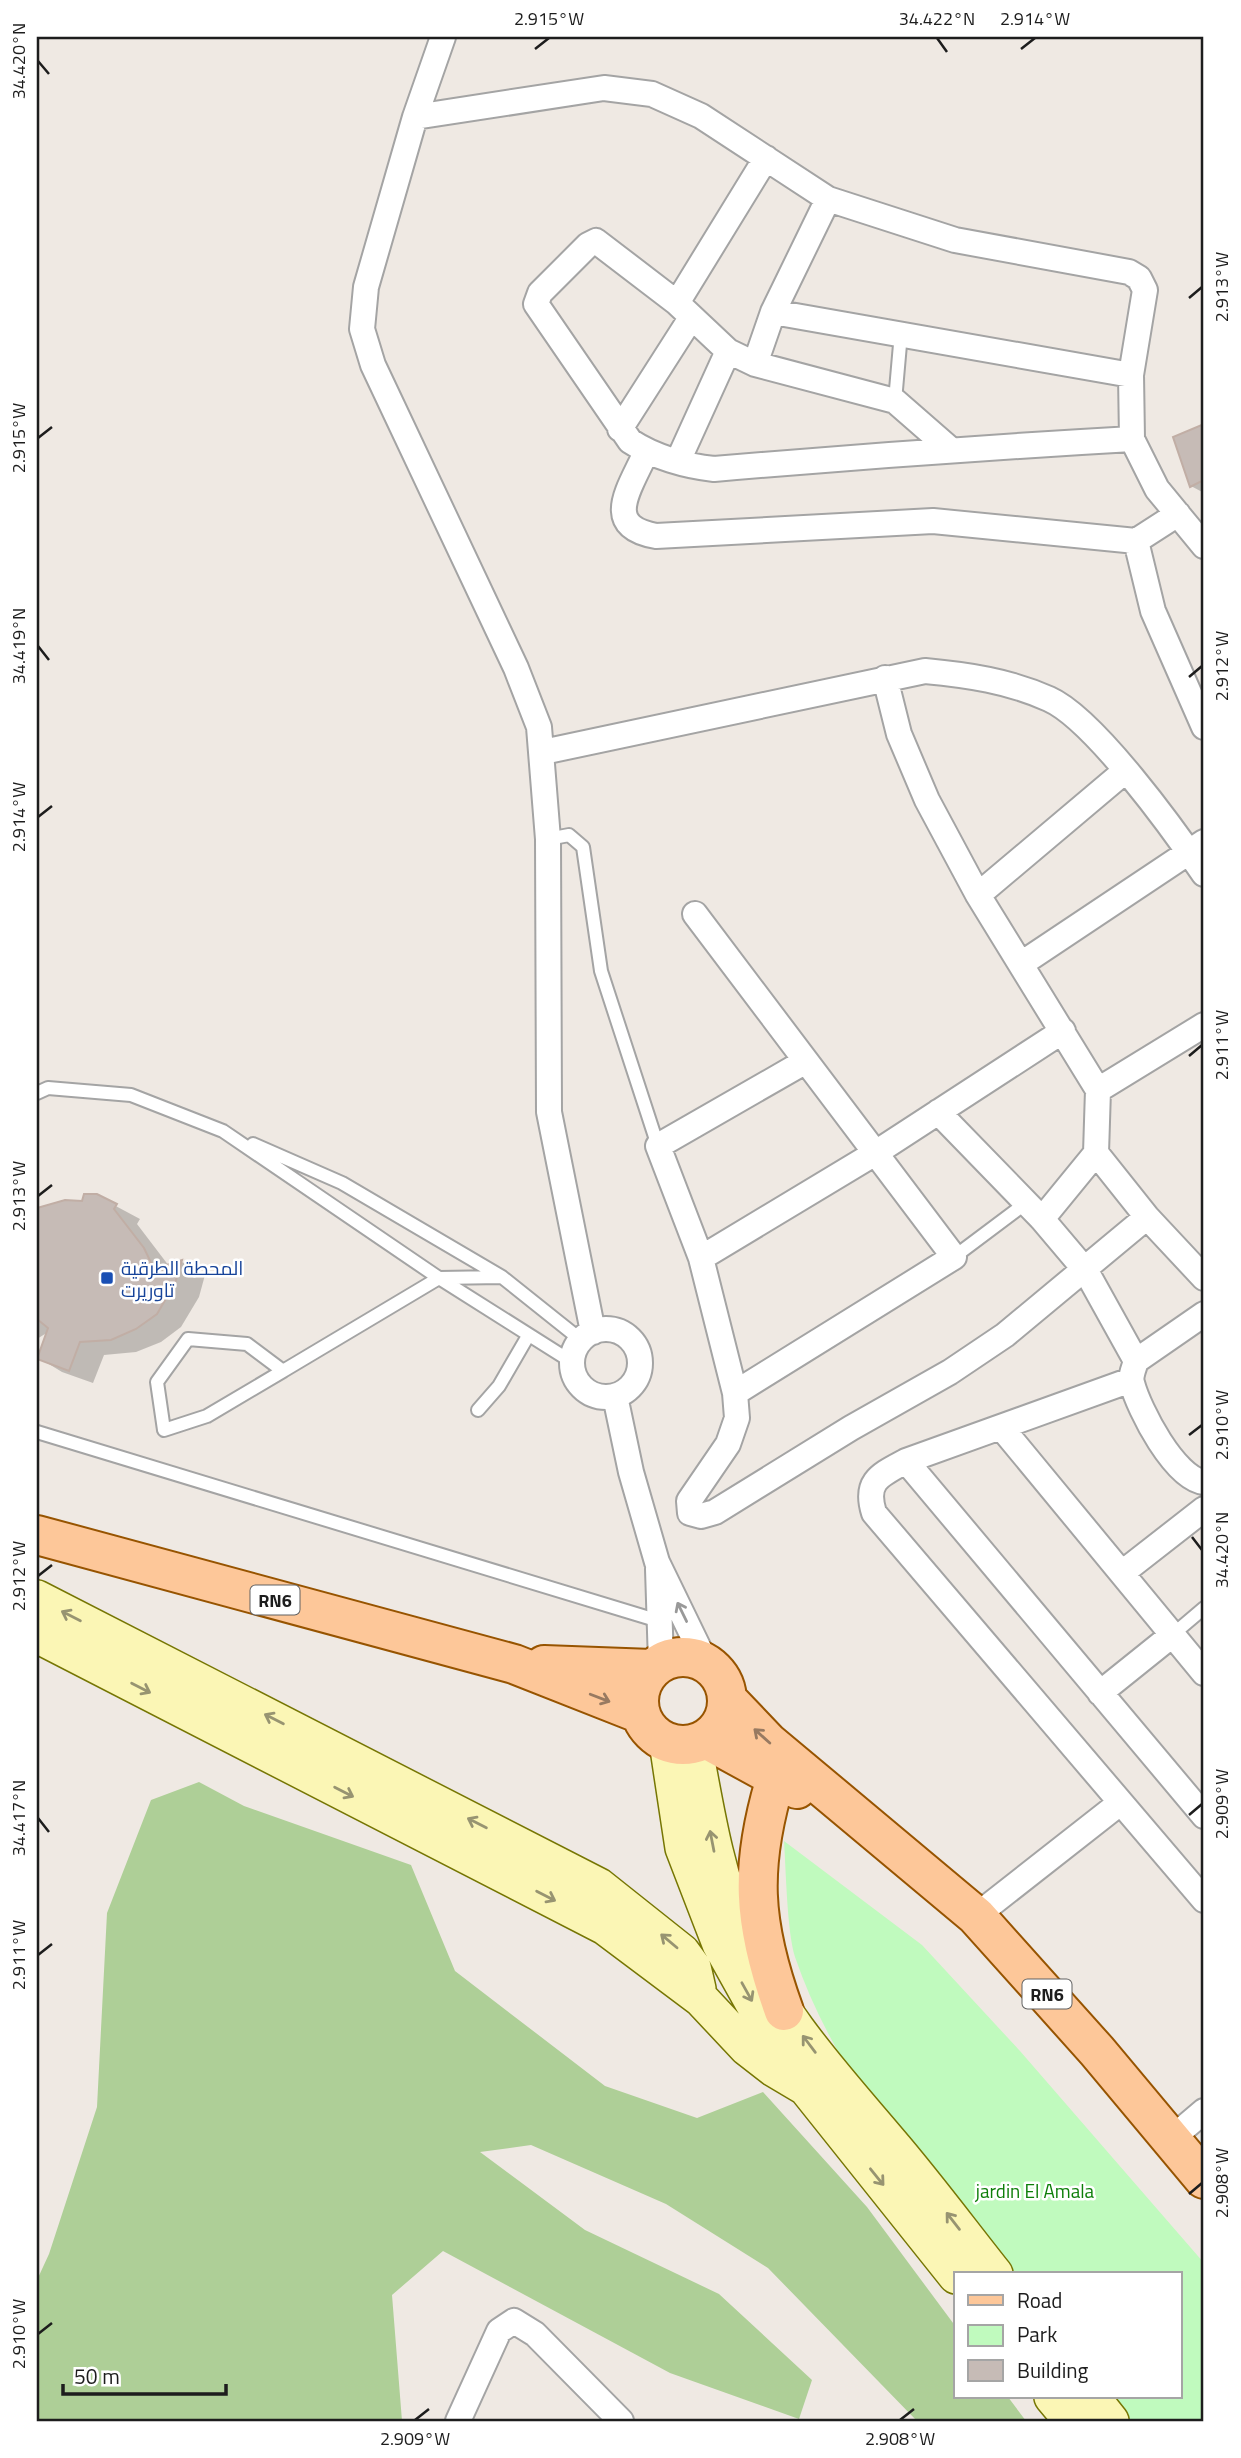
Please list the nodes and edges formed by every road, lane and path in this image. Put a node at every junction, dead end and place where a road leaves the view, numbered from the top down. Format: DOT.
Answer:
graph roads {
  1 [pos="443,37"];
  2 [pos="415,117"];
  3 [pos="766,158"];
  4 [pos="828,199"];
  5 [pos="684,311"];
  6 [pos="773,312"];
  7 [pos="901,333"];
  8 [pos="728,351"];
  9 [pos="755,364"];
  10 [pos="1130,374"];
  11 [pos="895,401"];
  12 [pos="620,429"];
  13 [pos="1132,439"];
  14 [pos="950,449"];
  15 [pos="646,452"];
  16 [pos="678,461"];
  17 [pos="1178,514"];
  18 [pos="1136,541"];
  19 [pos="1204,546"];
  20 [pos="885,678"];
  21 [pos="1204,727"];
  22 [pos="543,752"];
  23 [pos="1125,771"];
  24 [pos="548,839"];
  25 [pos="1196,847"];
  26 [pos="1204,874"];
  27 [pos="978,895"];
  28 [pos="695,914"];
  29 [pos="1021,964"];
  30 [pos="1204,1026"];
  31 [pos="1063,1031"];
  32 [pos="806,1061"];
  33 [pos="1098,1090"];
  34 [pos="37,1093"];
  35 [pos="938,1112"];
  36 [pos="223,1131"];
  37 [pos="658,1146"];
  38 [pos="877,1152"];
  39 [pos="1096,1153"];
  40 [pos="1034,1211"];
  41 [pos="1147,1217"];
  42 [pos="954,1257"];
  43 [pos="701,1258"];
  44 [pos="1086,1271"];
  45 [pos="502,1277"];
  46 [pos="439,1278"];
  47 [pos="1204,1278"];
  48 [pos="1204,1314"];
  49 [pos="528,1336"];
  50 [pos="582,1345"];
  51 [pos="283,1371"];
  52 [pos="1133,1371"];
  53 [pos="735,1394"];
  54 [pos="615,1396"];
  55 [pos="478,1410"];
  56 [pos="1000,1427"];
  57 [pos="37,1432"];
  58 [pos="906,1461"];
  59 [pos="1204,1482"];
  60 [pos="1204,1509"];
  61 [pos="37,1535"];
  62 [pos="657,1562"];
  63 [pos="1122,1573"];
  64 [pos="37,1598"];
  65 [pos="1204,1608"];
  66 [pos="659,1621"];
  67 [pos="37,1635"];
  68 [pos="1171,1636"];
  69 [pos="706,1663"];
  70 [pos="514,1664"];
  71 [pos="656,1666"];
  72 [pos="1204,1673"];
  73 [pos="1100,1693"];
  74 [pos="727,1699"];
  75 [pos="641,1714"];
  76 [pos="689,1742"];
  77 [pos="776,1778"];
  78 [pos="1121,1803"];
  79 [pos="1204,1816"];
  80 [pos="871,1827"];
  81 [pos="1204,1900"];
  82 [pos="976,1916"];
  83 [pos="701,1999"];
  84 [pos="784,2011"];
  85 [pos="806,2088"];
  86 [pos="1204,2111"];
  87 [pos="1171,2139"];
  88 [pos="1204,2179"];
  89 [pos="993,2272"];
  90 [pos="954,2273"];
  91 [pos="1053,2398"];
  92 [pos="458,2421"];
  93 [pos="621,2421"];
  94 [pos="1072,2421"];
  1 -- 2 [label="street"];
  2 -- 3 [label="street"];
  2 -- 22 [label="street"];
  3 -- 4 [label="street"];
  3 -- 5 [label="street"];
  4 -- 6 [label="street"];
  4 -- 10 [label="street"];
  5 -- 8 [label="street"];
  5 -- 12 [label="street"];
  5 -- 12 [label="street"];
  6 -- 7 [label="street"];
  6 -- 9 [label="street"];
  7 -- 10 [label="street"];
  7 -- 11 [label="lane"];
  8 -- 9 [label="street"];
  8 -- 16 [label="street"];
  9 -- 11 [label="street"];
  10 -- 13 [label="street"];
  11 -- 14 [label="street"];
  12 -- 15 [label="street"];
  13 -- 14 [label="street"];
  13 -- 17 [label="street"];
  14 -- 16 [label="street"];
  15 -- 16 [label="street"];
  15 -- 18 [label="street"];
  17 -- 18 [label="street"];
  17 -- 19 [label="street"];
  18 -- 21 [label="street"];
  20 -- 22 [label="street"];
  20 -- 23 [label="street"];
  20 -- 27 [label="street"];
  22 -- 24 [label="street"];
  23 -- 25 [label="street"];
  23 -- 27 [label="street"];
  24 -- 37 [label="lane"];
  24 -- 50 [label="street"];
  25 -- 26 [label="street"];
  25 -- 29 [label="street"];
  27 -- 29 [label="street"];
  28 -- 32 [label="street"];
  29 -- 31 [label="street"];
  30 -- 33 [label="street"];
  31 -- 33 [label="street"];
  31 -- 35 [label="street"];
  32 -- 37 [label="street"];
  32 -- 38 [label="street"];
  33 -- 39 [label="street"];
  34 -- 36 [label="lane"];
  35 -- 38 [label="street"];
  35 -- 40 [label="street"];
  36 -- 45 [label="lane"];
  36 -- 46 [label="lane"];
  37 -- 43 [label="street"];
  38 -- 42 [label="street"];
  38 -- 43 [label="street"];
  39 -- 40 [label="street"];
  39 -- 41 [label="street"];
  40 -- 42 [label="lane"];
  40 -- 44 [label="street"];
  41 -- 44 [label="street"];
  41 -- 47 [label="street"];
  42 -- 53 [label="street"];
  43 -- 53 [label="street"];
  44 -- 52 [label="street"];
  44 -- 53 [label="street"];
  45 -- 46 [label="lane"];
  45 -- 50 [label="lane"];
  46 -- 49 [label="lane"];
  46 -- 51 [label="lane"];
  48 -- 52 [label="street"];
  49 -- 50 [label="lane"];
  49 -- 55 [label="lane"];
  50 -- 54 [label="street"];
  50 -- 54 [label="street"];
  51 -- 51 [label="lane"];
  52 -- 56 [label="street"];
  52 -- 59 [label="street"];
  54 -- 62 [label="street"];
  56 -- 58 [label="street"];
  56 -- 63 [label="street"];
  57 -- 66 [label="lane"];
  58 -- 73 [label="street"];
  58 -- 78 [label="street"];
  60 -- 63 [label="street"];
  61 -- 70 [label="main road, RN6"];
  62 -- 66 [label="street"];
  69 -- 62 [label="street, one-way"];
  63 -- 68 [label="street"];
  83 -- 64 [label="street, one-way"];
  65 -- 68 [label="lane"];
  66 -- 71 [label="street"];
  67 -- 83 [label="street, one-way"];
  68 -- 72 [label="street"];
  68 -- 73 [label="street"];
  69 -- 71 [label="main road, RN6"];
  69 -- 74 [label="main road, RN6"];
  70 -- 71 [label="main road, RN6"];
  70 -- 75 [label="main road, RN6, one-way"];
  71 -- 75 [label="main road"];
  73 -- 79 [label="street"];
  74 -- 76 [label="main road"];
  80 -- 74 [label="main road, RN6, one-way"];
  75 -- 76 [label="main road, RN6"];
  76 -- 77 [label="main road, RN6"];
  84 -- 76 [label="street, one-way"];
  76 -- 85 [label="street, one-way"];
  77 -- 80 [label="main road, RN6"];
  77 -- 84 [label="main road"];
  78 -- 81 [label="street"];
  78 -- 82 [label="street"];
  80 -- 82 [label="main road, RN6"];
  82 -- 87 [label="main road, RN6"];
  83 -- 85 [label="street"];
  89 -- 84 [label="street, one-way"];
  85 -- 90 [label="street, one-way"];
  86 -- 87 [label="street"];
  87 -- 88 [label="main road, RN6"];
  91 -- 94 [label="street"];
  92 -- 93 [label="street"];
}
